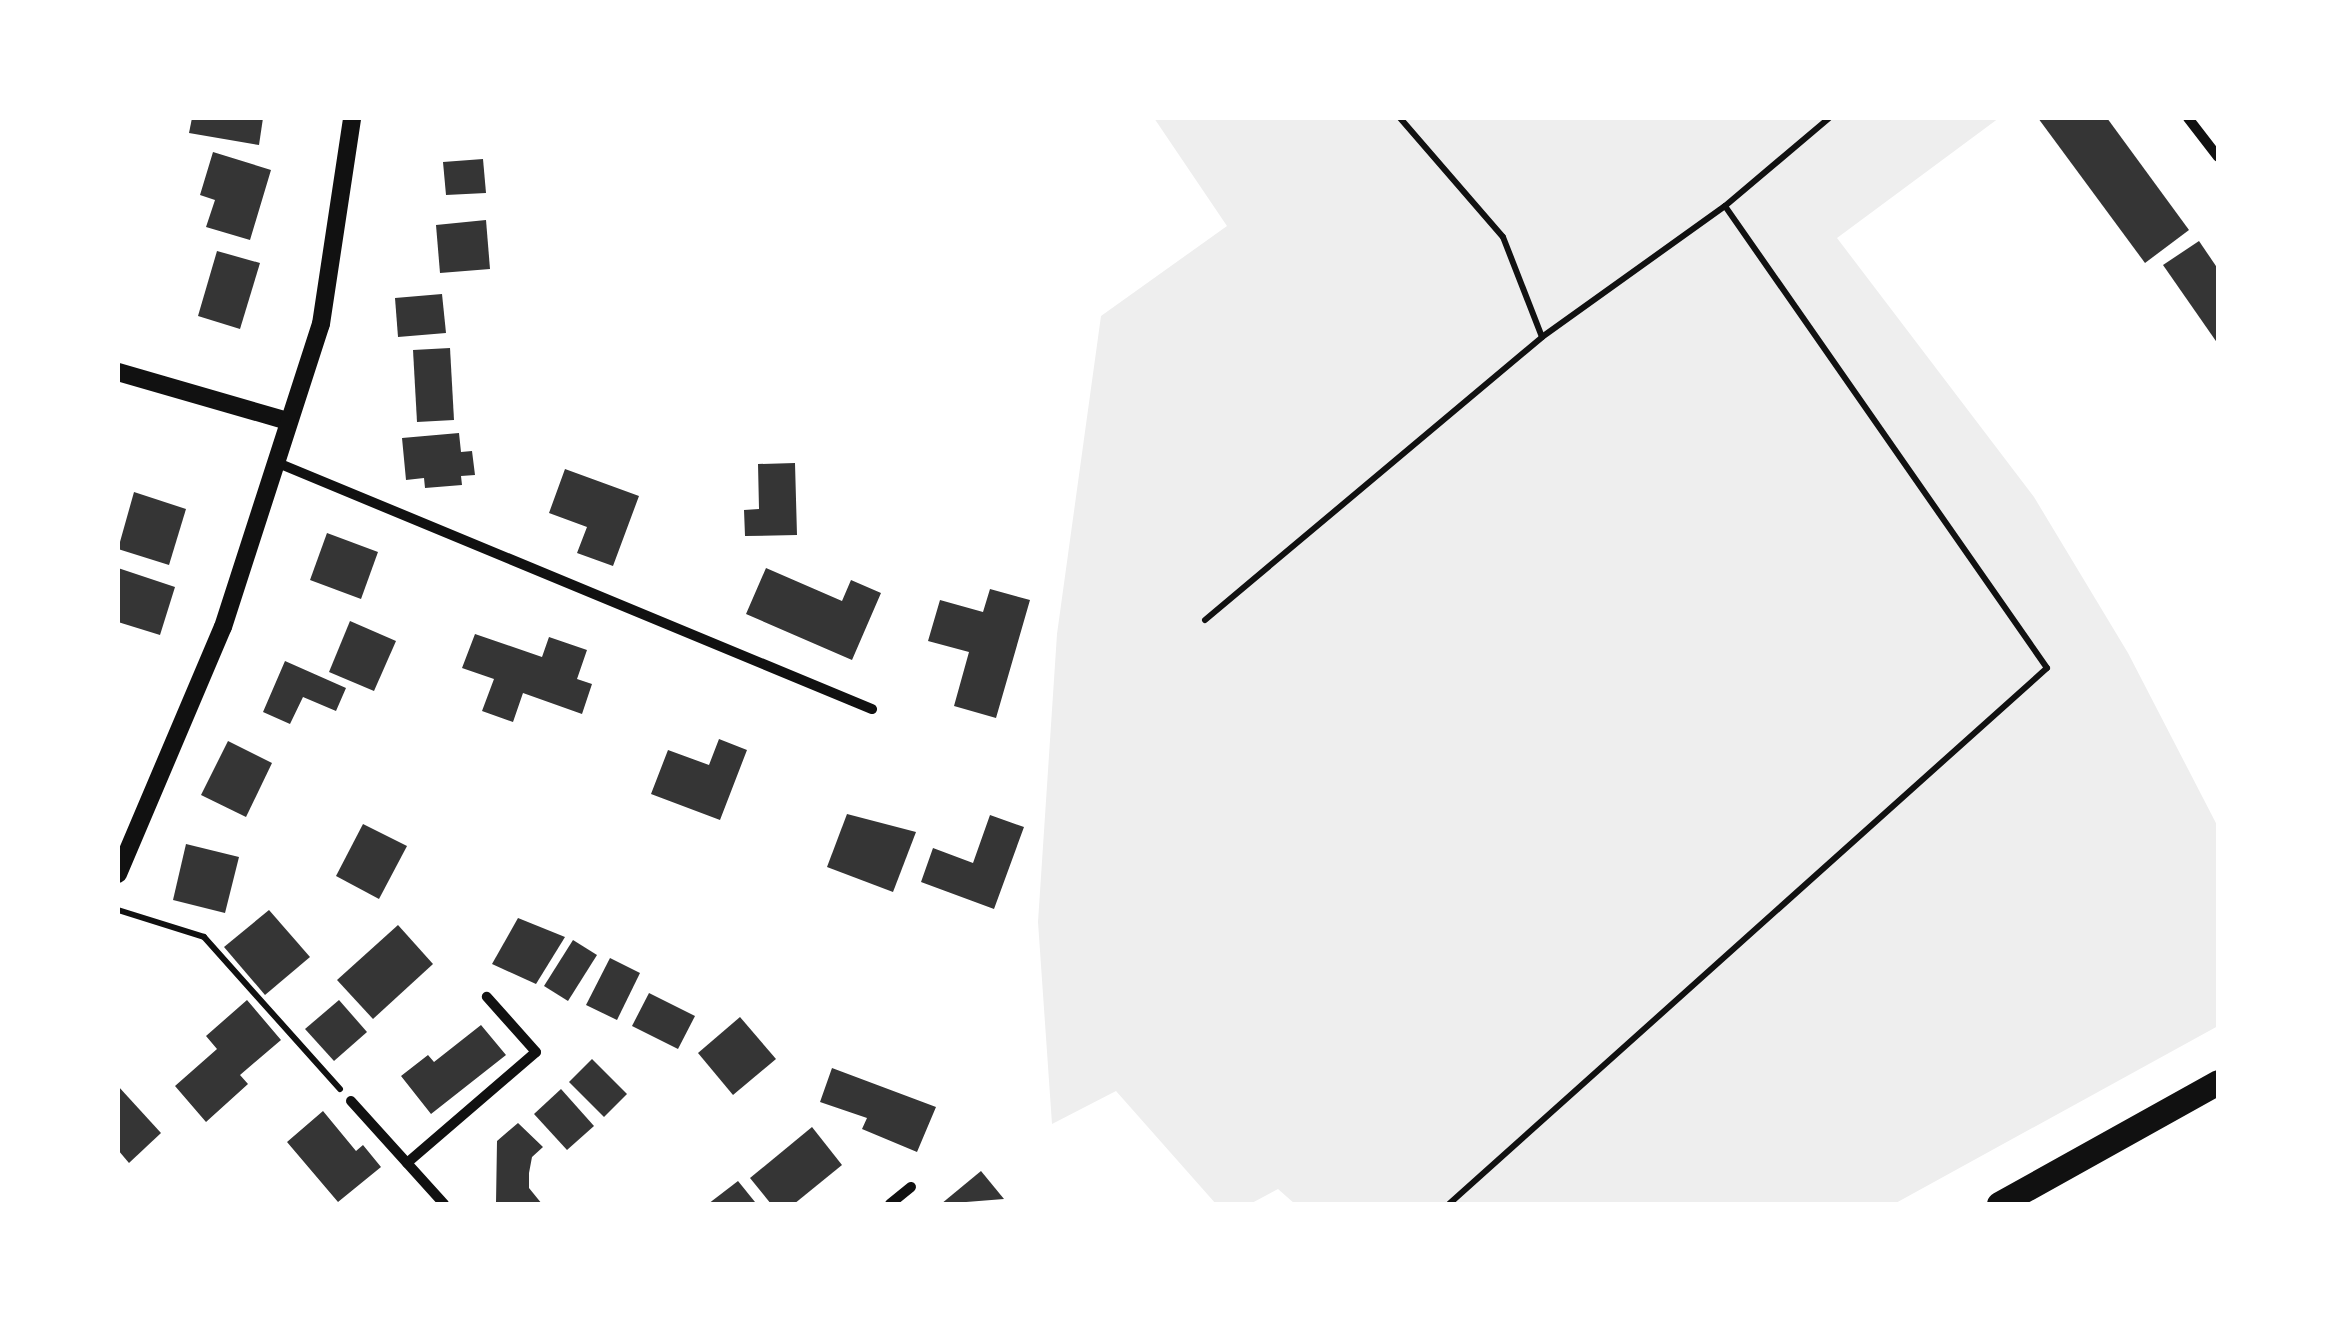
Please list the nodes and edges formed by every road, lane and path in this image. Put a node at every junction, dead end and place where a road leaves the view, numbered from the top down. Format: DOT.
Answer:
graph roads {
  1 [pos="352,118"];
  2 [pos="1400,118"];
  3 [pos="1829,118"];
  4 [pos="2188,118"];
  5 [pos="2218,157"];
  6 [pos="1725,206"];
  7 [pos="1542,337"];
  8 [pos="118,372"];
  9 [pos="288,421"];
  10 [pos="278,463"];
  11 [pos="1205,620"];
  12 [pos="872,709"];
  13 [pos="118,874"];
  14 [pos="118,910"];
  15 [pos="488,997"];
  16 [pos="2218,1082"];
  17 [pos="351,1101"];
  18 [pos="407,1164"];
  19 [pos="911,1187"];
  20 [pos="444,1204"];
  21 [pos="890,1204"];
  22 [pos="1449,1204"];
  23 [pos="1999,1204"];
  1 -- 9 [label="street"];
  2 -- 7 [label="path"];
  3 -- 6 [label="path"];
  4 -- 5 [label="street"];
  6 -- 7 [label="path"];
  6 -- 22 [label="path"];
  7 -- 11 [label="path"];
  8 -- 9 [label="street"];
  9 -- 10 [label="street"];
  10 -- 12 [label="street"];
  10 -- 13 [label="street"];
  14 -- 17 [label="path"];
  15 -- 18 [label="street"];
  16 -- 23 [label="main road"];
  17 -- 18 [label="street"];
  18 -- 20 [label="street"];
  19 -- 21 [label="street"];
}
